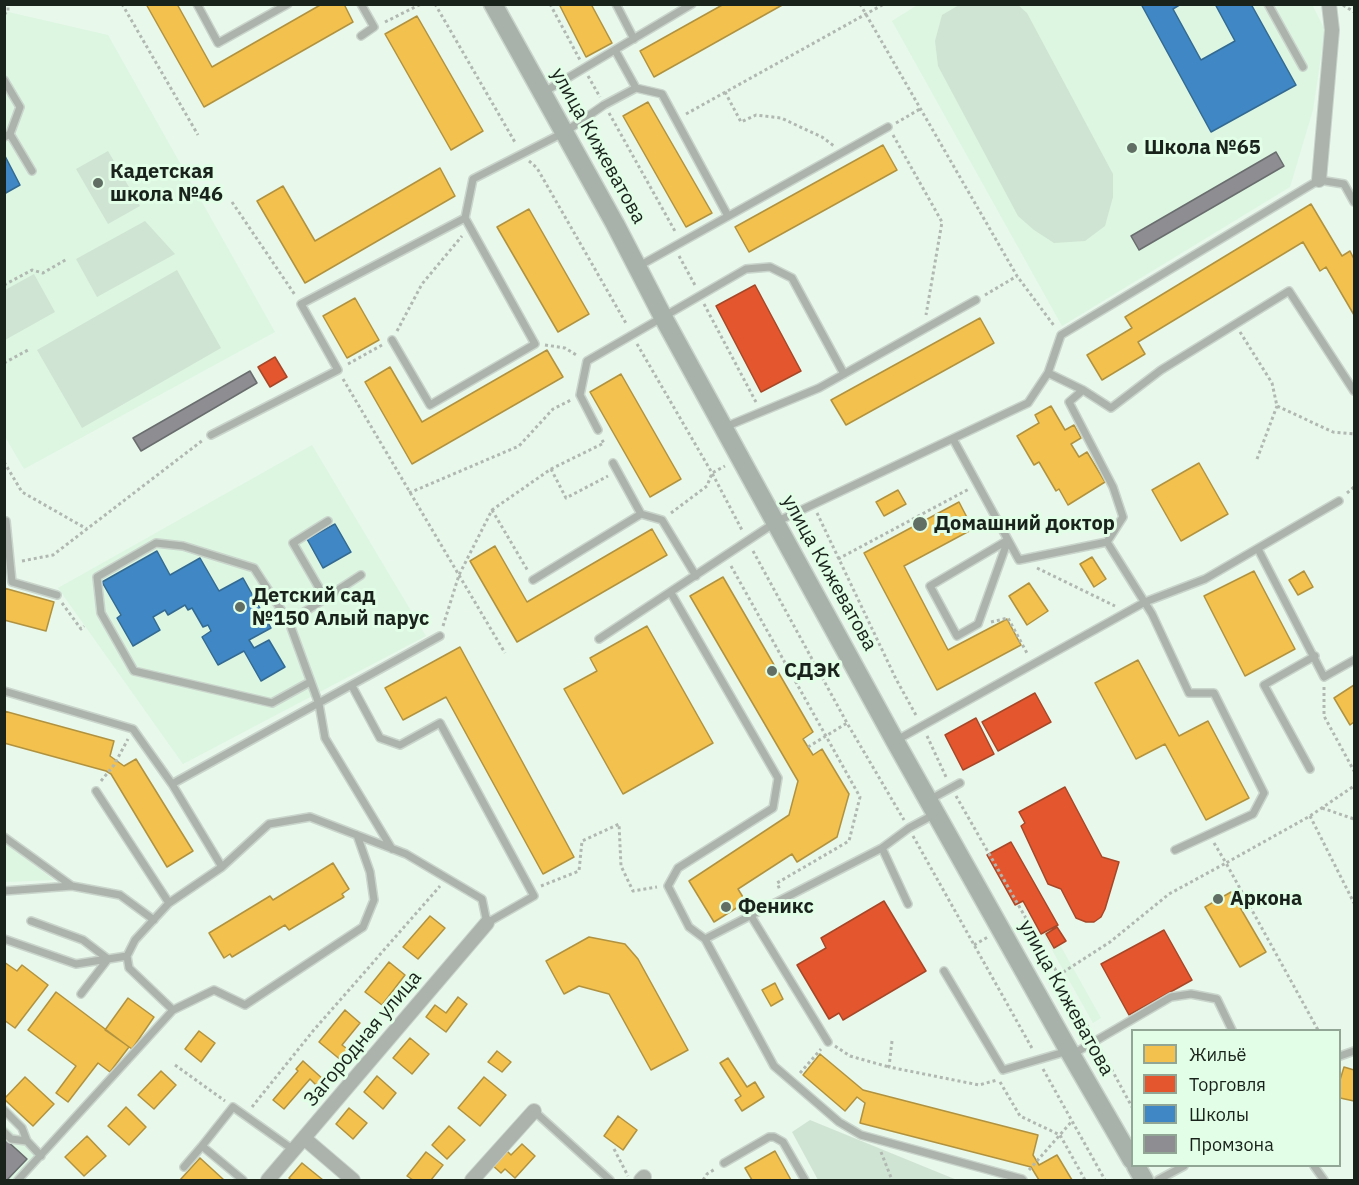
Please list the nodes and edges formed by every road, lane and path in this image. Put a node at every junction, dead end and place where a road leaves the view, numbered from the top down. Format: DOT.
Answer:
graph roads {
  1 [pos="8,4"];
  2 [pos="122,4"];
  3 [pos="197,4"];
  4 [pos="288,4"];
  5 [pos="361,4"];
  6 [pos="421,4"];
  7 [pos="435,4"];
  8 [pos="493,4"];
  9 [pos="550,4"];
  10 [pos="616,4"];
  11 [pos="692,4"];
  12 [pos="860,4"];
  13 [pos="884,4"];
  14 [pos="1268,4"];
  15 [pos="1329,4"];
  16 [pos="1341,4"];
  17 [pos="1354,12"];
  18 [pos="4,14"];
  19 [pos="866,15"];
  20 [pos="374,27"];
  21 [pos="361,36"];
  22 [pos="634,39"];
  23 [pos="615,50"];
  24 [pos="584,68"];
  25 [pos="1302,68"];
  26 [pos="4,80"];
  27 [pos="636,88"];
  28 [pos="725,92"];
  29 [pos="542,93"];
  30 [pos="604,105"];
  31 [pos="920,109"];
  32 [pos="676,119"];
  33 [pos="888,127"];
  34 [pos="565,132"];
  35 [pos="7,135"];
  36 [pos="198,135"];
  37 [pos="843,152"];
  38 [pos="522,155"];
  39 [pos="32,171"];
  40 [pos="1319,180"];
  41 [pos="232,202"];
  42 [pos="1354,202"];
  43 [pos="728,216"];
  44 [pos="465,218"];
  45 [pos="470,226"];
  46 [pos="682,242"];
  47 [pos="67,259"];
  48 [pos="638,266"];
  49 [pos="686,268"];
  50 [pos="1017,276"];
  51 [pos="4,285"];
  52 [pos="700,295"];
  53 [pos="976,300"];
  54 [pos="301,304"];
  55 [pos="663,317"];
  56 [pos="1235,324"];
  57 [pos="924,329"];
  58 [pos="1061,335"];
  59 [pos="633,336"];
  60 [pos="392,340"];
  61 [pos="535,344"];
  62 [pos="28,350"];
  63 [pos="587,361"];
  64 [pos="4,363"];
  65 [pos="338,370"];
  66 [pos="1048,373"];
  67 [pos="844,374"];
  68 [pos="1083,390"];
  69 [pos="1354,391"];
  70 [pos="580,395"];
  71 [pos="1277,405"];
  72 [pos="761,412"];
  73 [pos="725,427"];
  74 [pos="598,430"];
  75 [pos="1354,434"];
  76 [pos="211,435"];
  77 [pos="953,438"];
  78 [pos="604,443"];
  79 [pos="1257,459"];
  80 [pos="4,462"];
  81 [pos="613,463"];
  82 [pos="551,469"];
  83 [pos="617,471"];
  84 [pos="977,484"];
  85 [pos="707,486"];
  86 [pos="409,493"];
  87 [pos="1339,501"];
  88 [pos="813,504"];
  89 [pos="492,510"];
  90 [pos="641,514"];
  91 [pos="662,520"];
  92 [pos="328,521"];
  93 [pos="5,522"];
  94 [pos="776,522"];
  95 [pos="87,529"];
  96 [pos="1008,540"];
  97 [pos="748,541"];
  98 [pos="1107,542"];
  99 [pos="1258,549"];
  100 [pos="726,556"];
  101 [pos="838,559"];
  102 [pos="1019,560"];
  103 [pos="11,563"];
  104 [pos="361,575"];
  105 [pos="459,575"];
  106 [pos="696,576"];
  107 [pos="533,580"];
  108 [pos="671,593"];
  109 [pos="57,595"];
  110 [pos="325,598"];
  111 [pos="1145,602"];
  112 [pos="1127,612"];
  113 [pos="1003,620"];
  114 [pos="289,622"];
  115 [pos="84,626"];
  116 [pos="440,636"];
  117 [pos="599,639"];
  118 [pos="1022,644"];
  119 [pos="505,653"];
  120 [pos="1315,656"];
  121 [pos="1354,660"];
  122 [pos="1324,677"];
  123 [pos="310,682"];
  124 [pos="352,686"];
  125 [pos="4,691"];
  126 [pos="319,704"];
  127 [pos="847,723"];
  128 [pos="923,727"];
  129 [pos="133,729"];
  130 [pos="827,736"];
  131 [pos="895,741"];
  132 [pos="808,747"];
  133 [pos="1310,769"];
  134 [pos="1354,771"];
  135 [pos="960,783"];
  136 [pos="172,784"];
  137 [pos="1354,786"];
  138 [pos="951,788"];
  139 [pos="96,791"];
  140 [pos="933,806"];
  141 [pos="1322,808"];
  142 [pos="1310,816"];
  143 [pos="1354,819"];
  144 [pos="909,828"];
  145 [pos="1209,834"];
  146 [pos="357,835"];
  147 [pos="4,837"];
  148 [pos="882,848"];
  149 [pos="392,849"];
  150 [pos="1175,849"];
  151 [pos="1226,863"];
  152 [pos="222,867"];
  153 [pos="447,878"];
  154 [pos="72,886"];
  155 [pos="668,886"];
  156 [pos="531,890"];
  157 [pos="4,891"];
  158 [pos="784,898"];
  159 [pos="169,903"];
  160 [pos="1354,903"];
  161 [pos="909,904"];
  162 [pos="751,916"];
  163 [pos="154,920"];
  164 [pos="31,921"];
  165 [pos="487,923"];
  166 [pos="995,933"];
  167 [pos="4,939"];
  168 [pos="705,939"];
  169 [pos="974,945"];
  170 [pos="127,956"];
  171 [pos="108,959"];
  172 [pos="944,971"];
  173 [pos="1058,974"];
  174 [pos="1036,991"];
  175 [pos="81,994"];
  176 [pos="173,1010"];
  177 [pos="1232,1029"];
  178 [pos="1317,1029"];
  179 [pos="891,1041"];
  180 [pos="1096,1041"];
  181 [pos="828,1042"];
  182 [pos="1070,1053"];
  183 [pos="1038,1060"];
  184 [pos="175,1065"];
  185 [pos="889,1067"];
  186 [pos="792,1082"];
  187 [pos="1131,1105"];
  188 [pos="233,1107"];
  189 [pos="4,1110"];
  190 [pos="534,1111"];
  191 [pos="245,1115"];
  192 [pos="1072,1121"];
  193 [pos="4,1132"];
  194 [pos="1059,1135"];
  195 [pos="305,1139"];
  196 [pos="876,1139"];
  197 [pos="27,1142"];
  198 [pos="202,1146"];
  199 [pos="614,1149"];
  200 [pos="295,1151"];
  201 [pos="41,1155"];
  202 [pos="1131,1158"];
  203 [pos="724,1163"];
  204 [pos="184,1167"];
  205 [pos="1182,1167"];
  206 [pos="1315,1167"];
  207 [pos="639,1179"];
  208 [pos="18,1180"];
  209 [pos="243,1180"];
  210 [pos="268,1180"];
  211 [pos="353,1180"];
  212 [pos="472,1180"];
  213 [pos="610,1180"];
  214 [pos="703,1180"];
  215 [pos="805,1180"];
  216 [pos="892,1180"];
  217 [pos="1023,1180"];
  218 [pos="1085,1180"];
  219 [pos="1105,1180"];
  220 [pos="1158,1180"];
  221 [pos="1324,1180"];
  1 -- 18 [label="path"];
  2 -- 36 [label="path"];
  3 -- 4 [label="lane"];
  5 -- 20 [label="lane"];
  6 -- 20 [label="path"];
  7 -- 38 [label="path"];
  8 -- 29 [label="main road, улица Кижеватова"];
  9 -- 24 [label="path"];
  10 -- 22 [label="lane"];
  11 -- 22 [label="lane"];
  12 -- 19 [label="path"];
  13 -- 19 [label="path"];
  14 -- 25 [label="lane"];
  15 -- 40 [label="street"];
  16 -- 17 [label="path"];
  19 -- 28 [label="path"];
  19 -- 31 [label="path"];
  20 -- 21 [label="lane"];
  22 -- 23 [label="lane"];
  23 -- 24 [label="lane"];
  23 -- 27 [label="lane"];
  24 -- 29 [label="lane"];
  24 -- 30 [label="path"];
  26 -- 35 [label="lane"];
  27 -- 30 [label="lane"];
  27 -- 32 [label="lane"];
  28 -- 32 [label="path"];
  28 -- 37 [label="path"];
  29 -- 34 [label="main road, улица Кижеватова"];
  30 -- 34 [label="lane"];
  30 -- 46 [label="path"];
  31 -- 33 [label="path"];
  31 -- 50 [label="path"];
  32 -- 43 [label="lane"];
  33 -- 37 [label="lane"];
  33 -- 57 [label="path"];
  34 -- 38 [label="lane"];
  34 -- 48 [label="main road, улица Кижеватова"];
  35 -- 39 [label="lane"];
  37 -- 43 [label="lane"];
  38 -- 44 [label="lane"];
  38 -- 59 [label="path"];
  40 -- 42 [label="lane"];
  40 -- 58 [label="lane"];
  41 -- 54 [label="path"];
  43 -- 46 [label="lane"];
  44 -- 45 [label="lane"];
  44 -- 54 [label="lane"];
  45 -- 60 [label="path"];
  45 -- 61 [label="lane"];
  46 -- 48 [label="lane"];
  47 -- 51 [label="path"];
  48 -- 55 [label="main road, улица Кижеватова"];
  49 -- 52 [label="path"];
  50 -- 53 [label="path"];
  50 -- 58 [label="path"];
  52 -- 55 [label="lane"];
  52 -- 67 [label="lane"];
  52 -- 72 [label="path"];
  53 -- 57 [label="lane"];
  54 -- 65 [label="lane"];
  55 -- 59 [label="lane"];
  55 -- 73 [label="main road, улица Кижеватова"];
  56 -- 68 [label="lane"];
  56 -- 69 [label="lane"];
  56 -- 71 [label="path"];
  57 -- 67 [label="lane"];
  58 -- 66 [label="lane"];
  59 -- 63 [label="lane"];
  59 -- 97 [label="path"];
  60 -- 61 [label="lane"];
  60 -- 65 [label="path"];
  61 -- 63 [label="path"];
  62 -- 64 [label="path"];
  63 -- 70 [label="lane"];
  65 -- 76 [label="lane"];
  65 -- 86 [label="path"];
  66 -- 68 [label="lane"];
  66 -- 77 [label="lane"];
  67 -- 72 [label="lane"];
  68 -- 98 [label="lane"];
  70 -- 74 [label="lane"];
  70 -- 86 [label="path"];
  71 -- 75 [label="path"];
  71 -- 79 [label="path"];
  72 -- 73 [label="lane"];
  73 -- 94 [label="main road, улица Кижеватова"];
  76 -- 95 [label="path"];
  77 -- 84 [label="lane"];
  77 -- 88 [label="lane"];
  78 -- 82 [label="path"];
  80 -- 95 [label="path"];
  81 -- 83 [label="lane"];
  82 -- 83 [label="path"];
  82 -- 89 [label="path"];
  83 -- 90 [label="lane"];
  84 -- 96 [label="lane"];
  84 -- 101 [label="path"];
  85 -- 91 [label="path"];
  86 -- 105 [label="path"];
  87 -- 99 [label="lane"];
  88 -- 94 [label="lane"];
  88 -- 101 [label="path"];
  89 -- 105 [label="path"];
  89 -- 107 [label="path"];
  90 -- 91 [label="lane"];
  90 -- 107 [label="lane"];
  91 -- 106 [label="lane"];
  92 -- 110 [label="lane"];
  93 -- 103 [label="lane"];
  94 -- 97 [label="lane"];
  94 -- 131 [label="main road, улица Кижеватова"];
  95 -- 103 [label="path"];
  96 -- 96 [label="lane"];
  96 -- 102 [label="lane"];
  97 -- 100 [label="lane"];
  97 -- 127 [label="path"];
  98 -- 102 [label="lane"];
  98 -- 111 [label="lane"];
  99 -- 111 [label="lane"];
  99 -- 120 [label="lane"];
  100 -- 106 [label="lane"];
  100 -- 130 [label="path"];
  101 -- 128 [label="path"];
  102 -- 112 [label="path"];
  103 -- 109 [label="lane"];
  104 -- 110 [label="lane"];
  105 -- 116 [label="path"];
  105 -- 119 [label="path"];
  106 -- 108 [label="lane"];
  108 -- 117 [label="lane"];
  108 -- 155 [label="lane"];
  109 -- 115 [label="path"];
  110 -- 114 [label="lane"];
  111 -- 112 [label="lane"];
  111 -- 145 [label="lane"];
  112 -- 128 [label="lane"];
  113 -- 118 [label="path"];
  114 -- 123 [label="lane"];
  114 -- 123 [label="lane"];
  116 -- 124 [label="lane"];
  120 -- 122 [label="lane"];
  120 -- 133 [label="lane"];
  121 -- 122 [label="lane"];
  122 -- 134 [label="path"];
  123 -- 126 [label="lane"];
  124 -- 126 [label="lane"];
  124 -- 156 [label="lane"];
  125 -- 129 [label="lane"];
  126 -- 136 [label="lane"];
  126 -- 149 [label="lane"];
  127 -- 130 [label="path"];
  127 -- 144 [label="path"];
  128 -- 131 [label="lane"];
  128 -- 138 [label="path"];
  129 -- 136 [label="lane"];
  129 -- 139 [label="path"];
  130 -- 132 [label="path"];
  130 -- 158 [label="path"];
  131 -- 140 [label="main road, улица Кижеватова"];
  135 -- 138 [label="lane"];
  136 -- 152 [label="lane"];
  137 -- 141 [label="path"];
  138 -- 140 [label="lane"];
  138 -- 173 [label="path"];
  139 -- 159 [label="lane"];
  140 -- 144 [label="lane"];
  140 -- 174 [label="main road, улица Кижеватова"];
  141 -- 142 [label="path"];
  141 -- 143 [label="path"];
  142 -- 151 [label="path"];
  142 -- 160 [label="path"];
  144 -- 148 [label="lane"];
  144 -- 169 [label="path"];
  145 -- 150 [label="lane"];
  145 -- 151 [label="path"];
  146 -- 149 [label="lane"];
  146 -- 152 [label="lane"];
  146 -- 176 [label="lane"];
  147 -- 154 [label="lane"];
  148 -- 158 [label="lane"];
  148 -- 161 [label="lane"];
  149 -- 153 [label="lane"];
  151 -- 173 [label="path"];
  151 -- 178 [label="path"];
  152 -- 159 [label="lane"];
  153 -- 165 [label="lane"];
  153 -- 191 [label="path"];
  154 -- 157 [label="lane"];
  154 -- 163 [label="lane"];
  155 -- 156 [label="path"];
  155 -- 168 [label="lane"];
  156 -- 165 [label="lane"];
  158 -- 162 [label="lane"];
  159 -- 163 [label="lane"];
  162 -- 168 [label="lane"];
  162 -- 181 [label="lane"];
  163 -- 170 [label="lane"];
  164 -- 171 [label="lane"];
  165 -- 195 [label="street, Загородная улица"];
  166 -- 169 [label="path"];
  167 -- 171 [label="lane"];
  168 -- 186 [label="lane"];
  169 -- 183 [label="path"];
  170 -- 171 [label="lane"];
  170 -- 176 [label="lane"];
  171 -- 175 [label="lane"];
  172 -- 183 [label="lane"];
  173 -- 174 [label="path"];
  173 -- 180 [label="path"];
  174 -- 182 [label="main road, улица Кижеватова"];
  176 -- 201 [label="lane"];
  177 -- 180 [label="lane"];
  179 -- 185 [label="path"];
  180 -- 182 [label="lane"];
  180 -- 187 [label="path"];
  181 -- 185 [label="path"];
  181 -- 186 [label="path"];
  182 -- 183 [label="lane"];
  182 -- 202 [label="main road, улица Кижеватова"];
  183 -- 192 [label="path"];
  184 -- 188 [label="path"];
  185 -- 194 [label="path"];
  186 -- 196 [label="lane"];
  188 -- 191 [label="lane"];
  188 -- 198 [label="lane"];
  189 -- 197 [label="lane"];
  190 -- 212 [label="street"];
  190 -- 213 [label="lane"];
  191 -- 200 [label="lane"];
  192 -- 194 [label="path"];
  192 -- 219 [label="path"];
  193 -- 197 [label="lane"];
  194 -- 217 [label="path"];
  194 -- 218 [label="path"];
  195 -- 200 [label="street, Загородная улица"];
  195 -- 211 [label="street"];
  196 -- 216 [label="path"];
  196 -- 217 [label="lane"];
  197 -- 201 [label="lane"];
  198 -- 204 [label="lane"];
  198 -- 209 [label="lane"];
  199 -- 207 [label="path"];
  200 -- 210 [label="street, Загородная улица"];
  201 -- 208 [label="lane"];
  203 -- 214 [label="path"];
  203 -- 215 [label="lane"];
  205 -- 220 [label="lane"];
  206 -- 221 [label="lane"];
}
